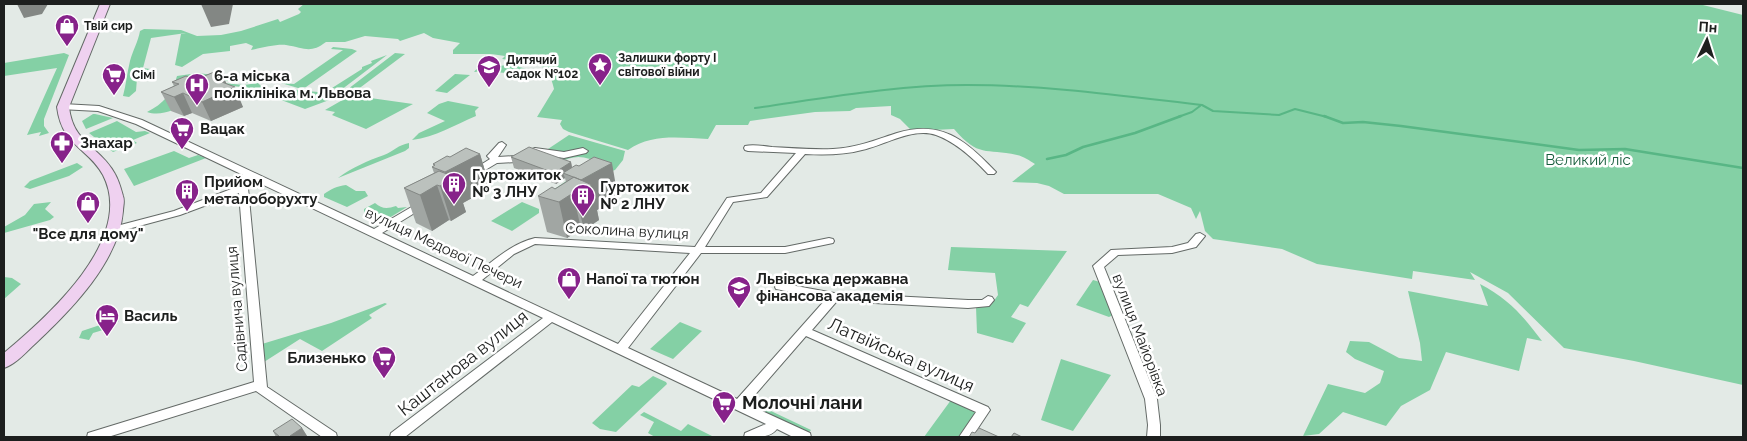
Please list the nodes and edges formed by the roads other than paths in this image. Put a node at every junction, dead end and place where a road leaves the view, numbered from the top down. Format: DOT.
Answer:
graph roads {
  1 [pos="105,4"];
  2 [pos="63,107"];
  3 [pos="502,145"];
  4 [pos="748,148"];
  5 [pos="583,151"];
  6 [pos="803,151"];
  7 [pos="495,160"];
  8 [pos="991,172"];
  9 [pos="248,173"];
  10 [pos="463,179"];
  11 [pos="243,188"];
  12 [pos="431,199"];
  13 [pos="113,230"];
  14 [pos="375,233"];
  15 [pos="1200,236"];
  16 [pos="829,241"];
  17 [pos="698,250"];
  18 [pos="474,280"];
  19 [pos="780,286"];
  20 [pos="834,297"];
  21 [pos="988,300"];
  22 [pos="550,317"];
  23 [pos="804,331"];
  24 [pos="620,350"];
  25 [pos="4,362"];
  26 [pos="260,385"];
  27 [pos="738,406"];
  28 [pos="775,423"];
  29 [pos="93,437"];
  30 [pos="331,437"];
  31 [pos="396,437"];
  32 [pos="750,437"];
  33 [pos="805,437"];
  34 [pos="965,437"];
  35 [pos="1153,437"];
  1 -- 2 [label="main road"];
  2 -- 9 [label="street, вулиця Медової Печери"];
  2 -- 13 [label="main road"];
  3 -- 7 [label="street"];
  4 -- 6 [label="street"];
  5 -- 7 [label="street"];
  6 -- 8 [label="street"];
  6 -- 17 [label="street, Соколина вулиця"];
  7 -- 10 [label="street"];
  9 -- 11 [label="street, Садівнича вулиця"];
  9 -- 14 [label="street, вулиця Медової Печери"];
  11 -- 13 [label="street"];
  11 -- 26 [label="street, Садівнича вулиця"];
  12 -- 14 [label="street"];
  13 -- 25 [label="main road"];
  14 -- 18 [label="street, вулиця Медової Печери"];
  15 -- 35 [label="street, вулиця Майорівка"];
  16 -- 17 [label="street"];
  17 -- 18 [label="street, Соколина вулиця"];
  17 -- 24 [label="street"];
  18 -- 22 [label="street, вулиця Медової Печери"];
  19 -- 20 [label="street"];
  20 -- 21 [label="street"];
  20 -- 23 [label="street, Латвійська вулиця"];
  22 -- 24 [label="street, вулиця Медової Печери"];
  22 -- 31 [label="street, Каштанова вулиця"];
  23 -- 27 [label="street, Латвійська вулиця"];
  23 -- 34 [label="street, Латвійська вулиця"];
  24 -- 27 [label="street, вулиця Медової Печери"];
  26 -- 29 [label="street"];
  26 -- 30 [label="street, Садівнича вулиця"];
  27 -- 28 [label="street, вулиця Медової Печери"];
  28 -- 32 [label="street"];
  28 -- 33 [label="street, вулиця Медової Печери"];
}
